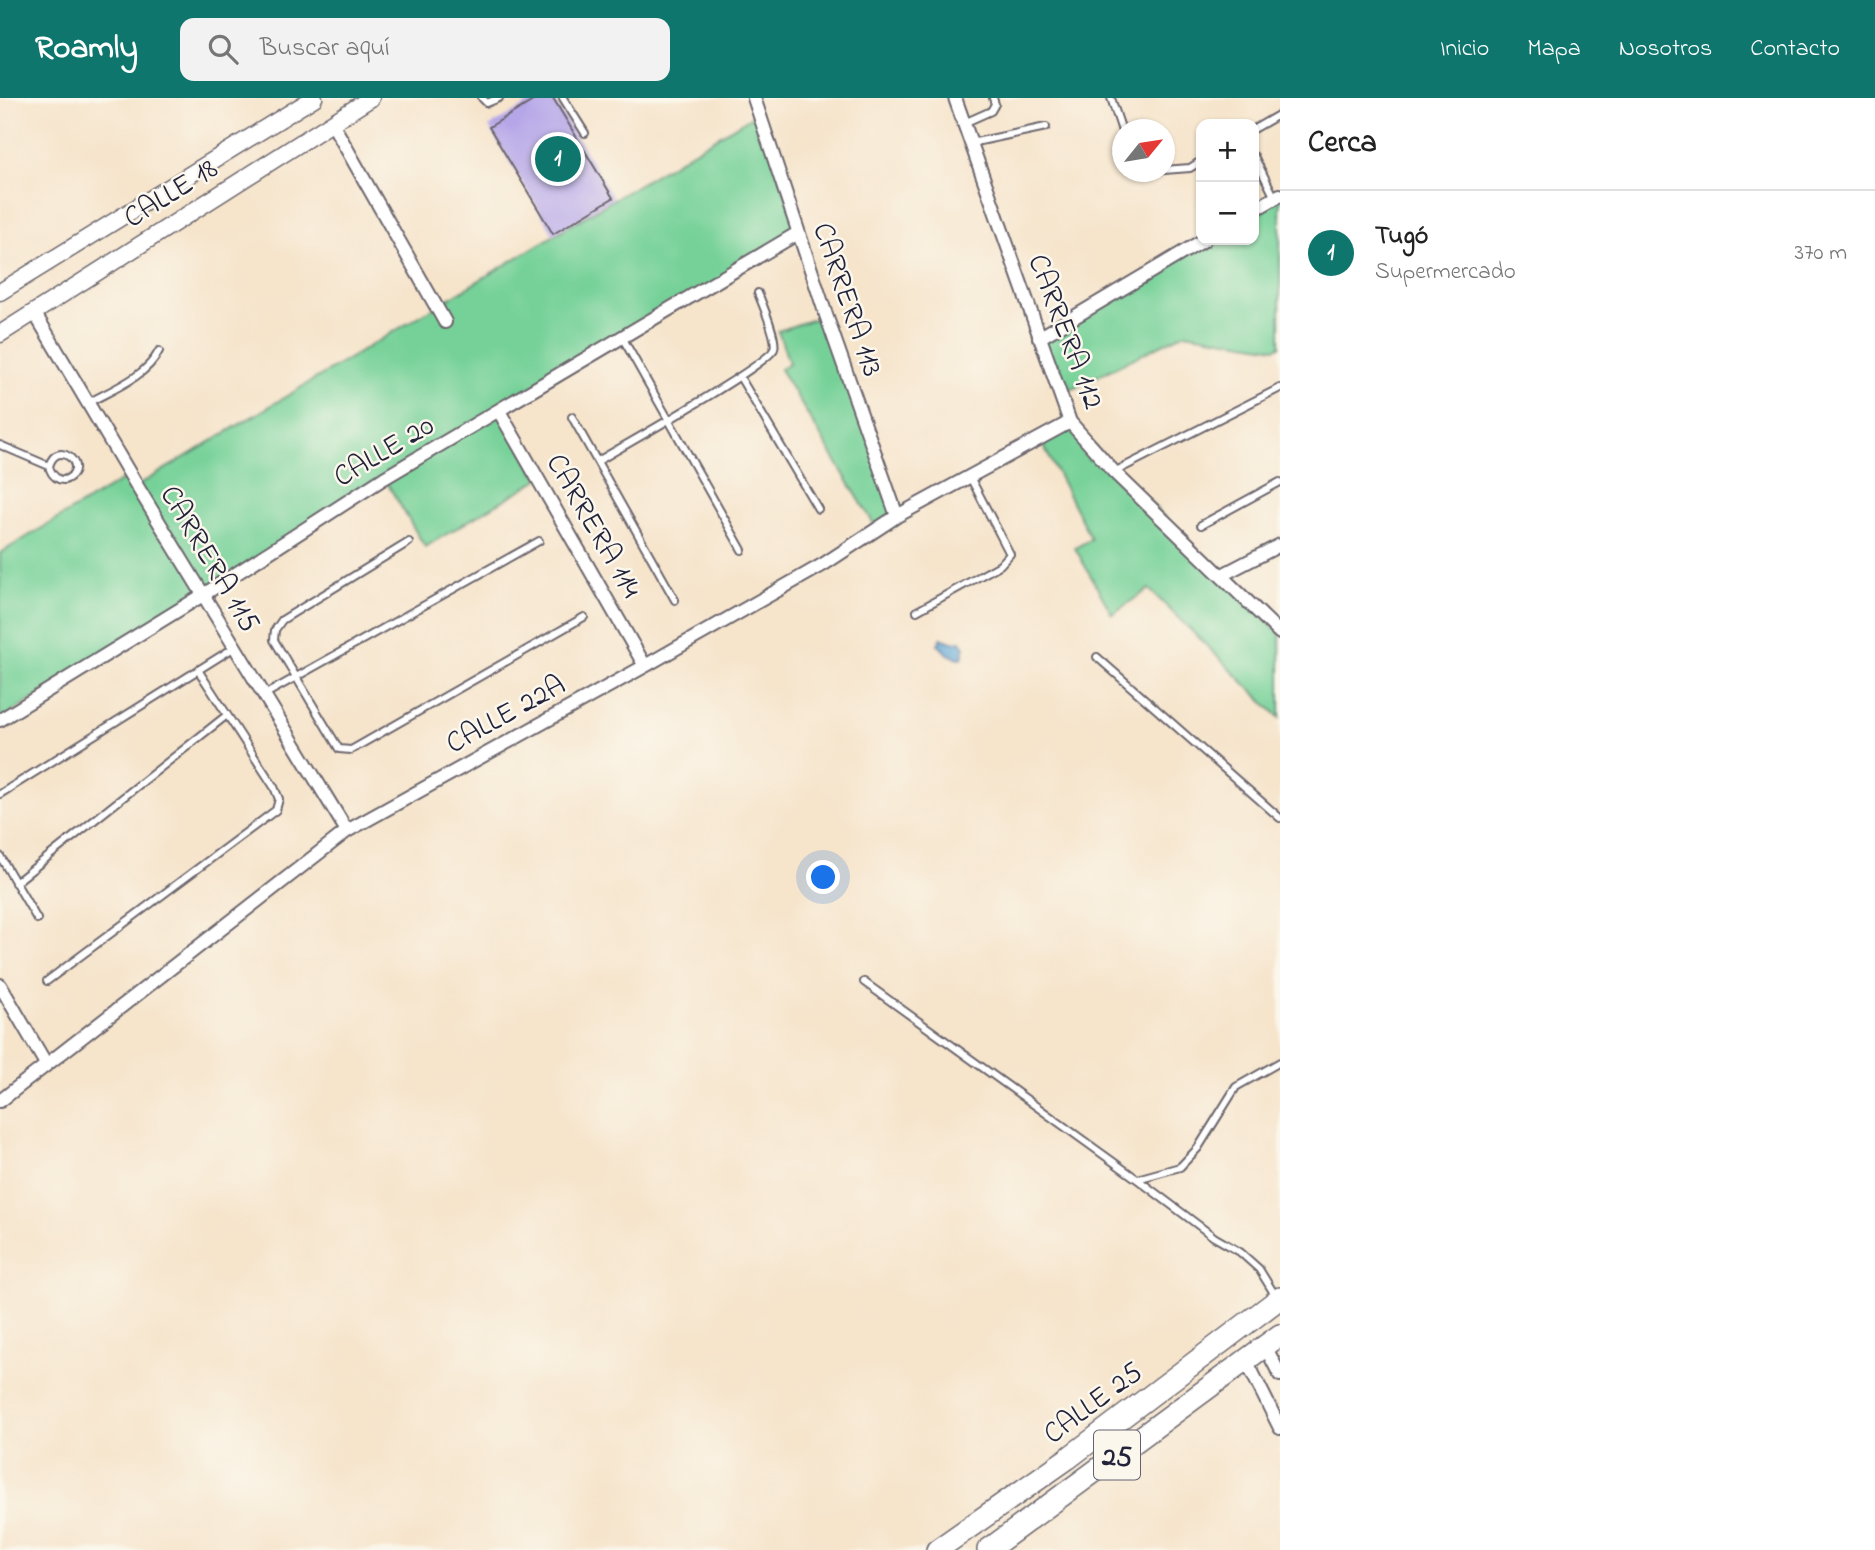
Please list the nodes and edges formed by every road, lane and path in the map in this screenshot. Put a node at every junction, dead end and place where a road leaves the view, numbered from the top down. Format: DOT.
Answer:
graph roads {
  1 [pos="314,98"];
  2 [pos="371,98"];
  3 [pos="482,98"];
  4 [pos="499,98"];
  5 [pos="562,98"];
  6 [pos="754,98"];
  7 [pos="955,98"];
  8 [pos="993,98"];
  9 [pos="1111,98"];
  10 [pos="1280,114"];
  11 [pos="1118,119"];
  12 [pos="332,123"];
  13 [pos="964,123"];
  14 [pos="1259,126"];
  15 [pos="1046,127"];
  16 [pos="584,133"];
  17 [pos="971,143"];
  18 [pos="1196,164"];
  19 [pos="1259,165"];
  20 [pos="1175,169"];
  21 [pos="1277,196"];
  22 [pos="1259,207"];
  23 [pos="798,233"];
  24 [pos="1196,245"];
  25 [pos="0,292"];
  26 [pos="758,293"];
  27 [pos="34,312"];
  28 [pos="445,322"];
  29 [pos="0,334"];
  30 [pos="622,337"];
  31 [pos="1039,338"];
  32 [pos="159,351"];
  33 [pos="740,377"];
  34 [pos="1280,388"];
  35 [pos="88,403"];
  36 [pos="499,411"];
  37 [pos="572,417"];
  38 [pos="668,418"];
  39 [pos="1070,422"];
  40 [pos="0,445"];
  41 [pos="598,461"];
  42 [pos="49,466"];
  43 [pos="1114,472"];
  44 [pos="970,477"];
  45 [pos="1280,482"];
  46 [pos="818,509"];
  47 [pos="897,516"];
  48 [pos="1201,525"];
  49 [pos="539,541"];
  50 [pos="409,542"];
  51 [pos="1280,545"];
  52 [pos="743,550"];
  53 [pos="1222,575"];
  54 [pos="203,594"];
  55 [pos="675,600"];
  56 [pos="917,611"];
  57 [pos="584,617"];
  58 [pos="1280,633"];
  59 [pos="235,647"];
  60 [pos="1097,657"];
  61 [pos="645,666"];
  62 [pos="198,670"];
  63 [pos="296,677"];
  64 [pos="264,695"];
  65 [pos="227,715"];
  66 [pos="0,720"];
  67 [pos="0,794"];
  68 [pos="1280,818"];
  69 [pos="347,831"];
  70 [pos="0,856"];
  71 [pos="15,883"];
  72 [pos="37,919"];
  73 [pos="47,981"];
  74 [pos="864,982"];
  75 [pos="0,985"];
  76 [pos="1280,1062"];
  77 [pos="46,1064"];
  78 [pos="0,1101"];
  79 [pos="1137,1179"];
  80 [pos="1279,1299"];
  81 [pos="1273,1340"];
  82 [pos="1246,1360"];
  83 [pos="1280,1375"];
  84 [pos="1280,1428"];
  85 [pos="937,1550"];
  86 [pos="988,1550"];
  1 -- 25 [label="main road, CALLE 18"];
  2 -- 12 [label="main road, CALLE 18"];
  3 -- 4 [label="lane"];
  5 -- 16 [label="lane"];
  6 -- 23 [label="street, CARRERA 113"];
  7 -- 13 [label="street, CARRERA 112"];
  8 -- 13 [label="lane"];
  9 -- 11 [label="lane"];
  10 -- 14 [label="lane"];
  12 -- 27 [label="main road, CALLE 18"];
  12 -- 28 [label="street"];
  13 -- 17 [label="street, CARRERA 112"];
  15 -- 17 [label="lane"];
  17 -- 31 [label="street, CARRERA 112"];
  18 -- 20 [label="lane"];
  19 -- 21 [label="lane"];
  21 -- 22 [label="street"];
  23 -- 30 [label="street, CALLE 20"];
  23 -- 47 [label="street, CARRERA 113"];
  24 -- 31 [label="street"];
  26 -- 33 [label="lane"];
  27 -- 29 [label="main road, CALLE 18"];
  27 -- 35 [label="street, CARRERA 115"];
  30 -- 36 [label="street, CALLE 20"];
  30 -- 38 [label="lane"];
  31 -- 39 [label="street, CARRERA 112"];
  32 -- 35 [label="lane"];
  33 -- 38 [label="lane"];
  33 -- 46 [label="lane"];
  34 -- 43 [label="lane"];
  35 -- 54 [label="street, CARRERA 115"];
  36 -- 54 [label="street, CALLE 20"];
  36 -- 61 [label="street, CARRERA 114"];
  37 -- 41 [label="lane"];
  38 -- 41 [label="lane"];
  38 -- 52 [label="lane"];
  39 -- 43 [label="street, CARRERA 112"];
  39 -- 44 [label="street, CALLE 22A"];
  40 -- 42 [label="lane"];
  41 -- 55 [label="lane"];
  42 -- 42 [label="lane"];
  43 -- 53 [label="street, CARRERA 112"];
  44 -- 47 [label="street, CALLE 22A"];
  44 -- 56 [label="lane"];
  45 -- 48 [label="lane"];
  47 -- 61 [label="street, CALLE 22A"];
  49 -- 63 [label="lane"];
  50 -- 63 [label="lane"];
  51 -- 53 [label="street"];
  53 -- 58 [label="street, CARRERA 112"];
  54 -- 59 [label="street, CARRERA 115"];
  54 -- 66 [label="street, CALLE 20"];
  57 -- 63 [label="lane"];
  59 -- 62 [label="lane"];
  59 -- 64 [label="street, CARRERA 115"];
  60 -- 68 [label="lane"];
  61 -- 69 [label="street, CALLE 22A"];
  62 -- 65 [label="lane"];
  62 -- 67 [label="lane"];
  63 -- 64 [label="lane"];
  64 -- 69 [label="street, CARRERA 115"];
  65 -- 71 [label="lane"];
  65 -- 73 [label="lane"];
  69 -- 77 [label="street, CALLE 22A"];
  70 -- 71 [label="lane"];
  71 -- 72 [label="lane"];
  74 -- 79 [label="lane"];
  75 -- 77 [label="street"];
  76 -- 79 [label="lane"];
  77 -- 78 [label="street, CALLE 22A"];
  79 -- 80 [label="lane"];
  80 -- 85 [label="highway, CALLE 25 / 25"];
  81 -- 82 [label="highway, CALLE 25 / 25"];
  81 -- 83 [label="street"];
  82 -- 84 [label="street"];
  82 -- 86 [label="highway, CALLE 25 / 25"];
}
